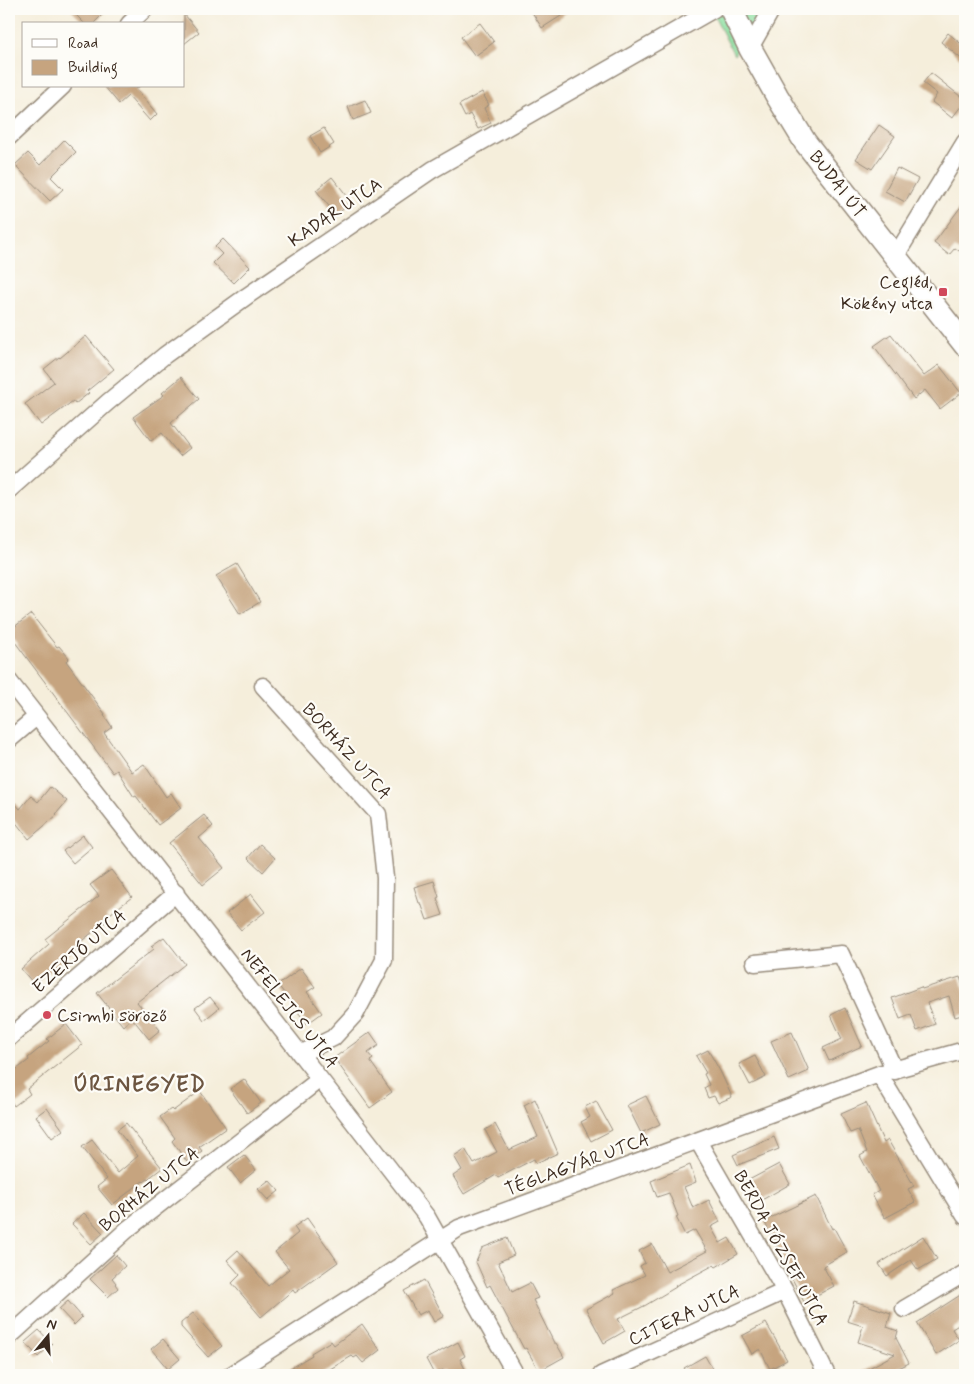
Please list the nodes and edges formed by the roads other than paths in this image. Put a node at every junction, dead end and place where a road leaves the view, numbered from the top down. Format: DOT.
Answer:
graph roads {
  1 [pos="145,9"];
  2 [pos="714,9"];
  3 [pos="731,9"];
  4 [pos="772,9"];
  5 [pos="131,22"];
  6 [pos="750,48"];
  7 [pos="61,88"];
  8 [pos="9,137"];
  9 [pos="965,142"];
  10 [pos="895,257"];
  11 [pos="965,345"];
  12 [pos="9,490"];
  13 [pos="9,681"];
  14 [pos="263,686"];
  15 [pos="36,717"];
  16 [pos="9,740"];
  17 [pos="176,893"];
  18 [pos="755,963"];
  19 [pos="9,1038"];
  20 [pos="965,1050"];
  21 [pos="300,1054"];
  22 [pos="895,1071"];
  23 [pos="879,1074"];
  24 [pos="320,1079"];
  25 [pos="698,1140"];
  26 [pos="965,1216"];
  27 [pos="440,1241"];
  28 [pos="965,1273"];
  29 [pos="785,1291"];
  30 [pos="904,1309"];
  31 [pos="9,1337"];
  32 [pos="231,1375"];
  33 [pos="516,1375"];
  34 [pos="601,1375"];
  35 [pos="827,1375"];
  1 -- 5 [label="street"];
  2 -- 12 [label="street, KADAR UTCA"];
  3 -- 6 [label="street, BUDAI ÚT"];
  4 -- 6 [label="street"];
  6 -- 10 [label="street, BUDAI ÚT"];
  7 -- 8 [label="street"];
  9 -- 10 [label="street"];
  10 -- 11 [label="street, BUDAI ÚT"];
  13 -- 15 [label="street, NEFELEJCS UTCA"];
  14 -- 21 [label="street, BORHÁZ UTCA"];
  15 -- 16 [label="street"];
  15 -- 17 [label="street, NEFELEJCS UTCA"];
  17 -- 19 [label="street, EZERJÓ UTCA"];
  17 -- 21 [label="street, NEFELEJCS UTCA"];
  18 -- 22 [label="street"];
  20 -- 22 [label="street, TÉGLAGYÁR UTCA"];
  21 -- 24 [label="street, NEFELEJCS UTCA"];
  22 -- 23 [label="street, TÉGLAGYÁR UTCA"];
  23 -- 25 [label="street, TÉGLAGYÁR UTCA"];
  23 -- 26 [label="street"];
  24 -- 27 [label="street, NEFELEJCS UTCA"];
  24 -- 31 [label="street, BORHÁZ UTCA"];
  25 -- 27 [label="street, TÉGLAGYÁR UTCA"];
  25 -- 29 [label="street, BERDA JÓZSEF UTCA"];
  27 -- 32 [label="street, TÉGLAGYÁR UTCA"];
  27 -- 33 [label="street, NEFELEJCS UTCA"];
  28 -- 30 [label="street"];
  29 -- 34 [label="street, CITERA UTCA"];
  29 -- 35 [label="street, BERDA JÓZSEF UTCA"];
}
